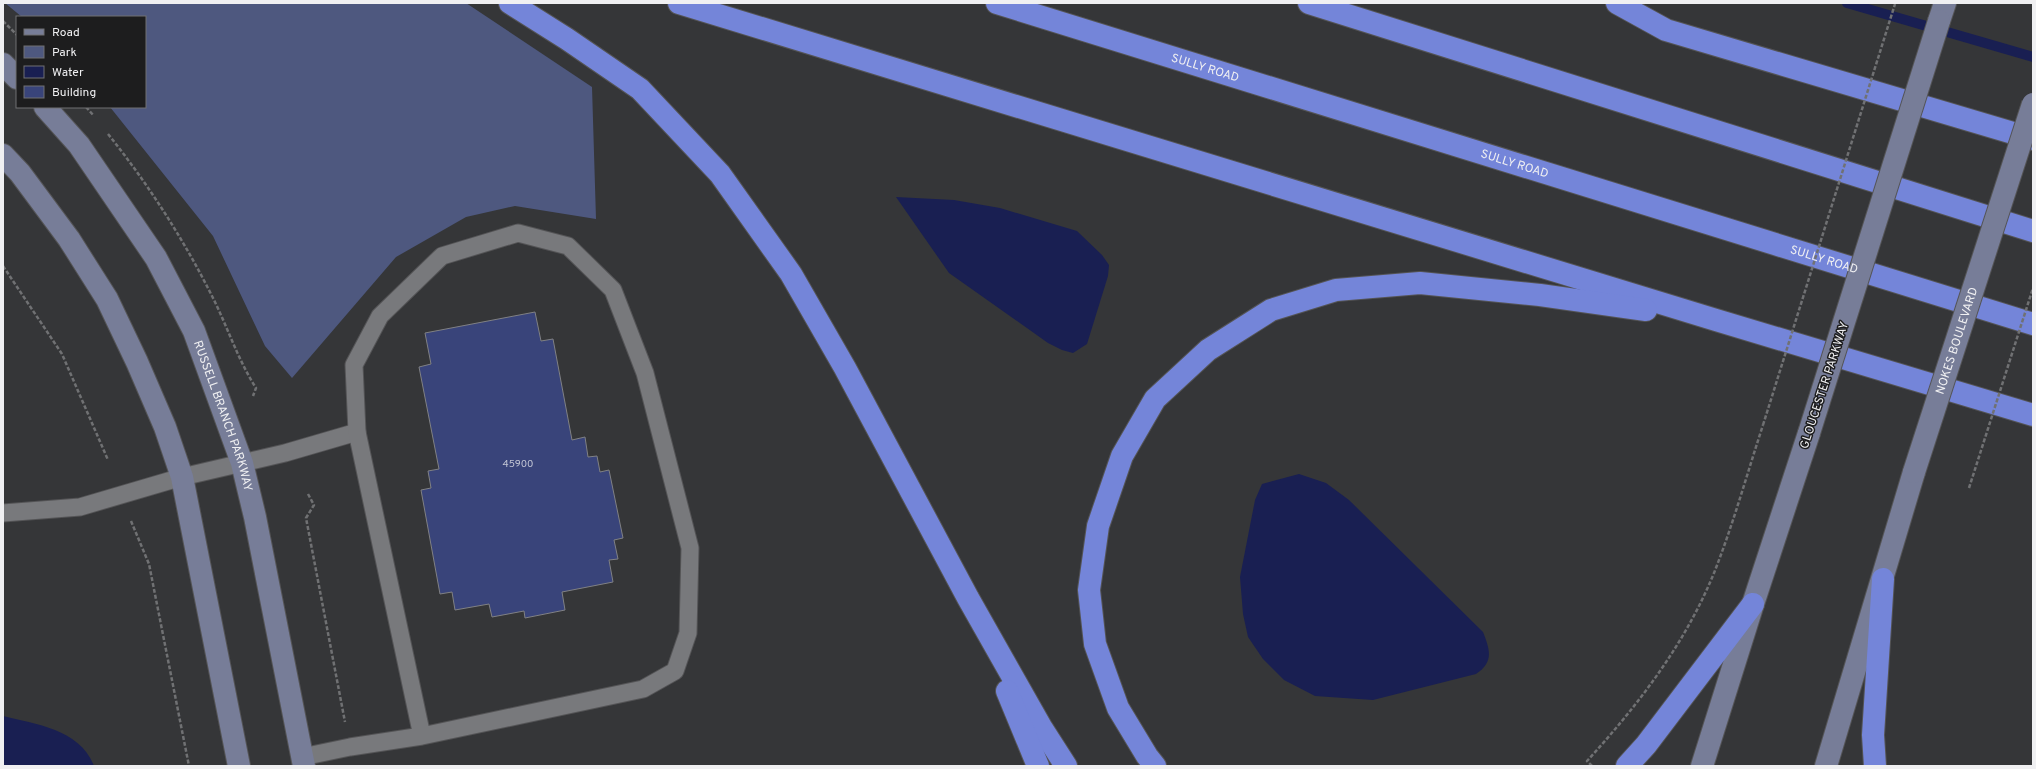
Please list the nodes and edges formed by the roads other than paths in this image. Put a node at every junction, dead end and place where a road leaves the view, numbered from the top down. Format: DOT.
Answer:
graph roads {
  1 [pos="510,3"];
  2 [pos="679,3"];
  3 [pos="997,3"];
  4 [pos="1310,3"];
  5 [pos="1617,3"];
  6 [pos="1942,12"];
  7 [pos="3,64"];
  8 [pos="16,77"];
  9 [pos="2033,104"];
  10 [pos="46,108"];
  11 [pos="2033,140"];
  12 [pos="3,155"];
  13 [pos="2033,231"];
  14 [pos="1716,320"];
  15 [pos="2033,324"];
  16 [pos="2033,415"];
  17 [pos="357,432"];
  18 [pos="242,463"];
  19 [pos="182,477"];
  20 [pos="3,513"];
  21 [pos="1883,579"];
  22 [pos="968,598"];
  23 [pos="1752,604"];
  24 [pos="422,736"];
  25 [pos="303,761"];
  26 [pos="239,766"];
  27 [pos="1038,766"];
  28 [pos="1066,766"];
  29 [pos="1155,766"];
  30 [pos="1628,766"];
  31 [pos="1702,766"];
  32 [pos="1826,766"];
  33 [pos="1875,766"];
  1 -- 22 [label="highway"];
  2 -- 14 [label="highway"];
  3 -- 15 [label="highway, SULLY ROAD"];
  4 -- 13 [label="highway"];
  5 -- 11 [label="highway"];
  6 -- 23 [label="main road, GLOUCESTER PARKWAY, bridge"];
  7 -- 8 [label="main road"];
  9 -- 21 [label="main road, NOKES BOULEVARD, bridge"];
  10 -- 18 [label="main road, RUSSELL BRANCH PARKWAY"];
  12 -- 19 [label="main road"];
  14 -- 16 [label="highway"];
  14 -- 29 [label="highway"];
  17 -- 18 [label="lane"];
  17 -- 24 [label="lane"];
  17 -- 24 [label="lane"];
  18 -- 19 [label="lane"];
  18 -- 25 [label="main road, RUSSELL BRANCH PARKWAY"];
  19 -- 20 [label="lane"];
  19 -- 26 [label="main road"];
  21 -- 32 [label="main road"];
  21 -- 33 [label="highway"];
  22 -- 27 [label="highway"];
  22 -- 28 [label="highway"];
  23 -- 30 [label="highway"];
  23 -- 31 [label="main road, GLOUCESTER PARKWAY"];
  24 -- 25 [label="lane"];
}
